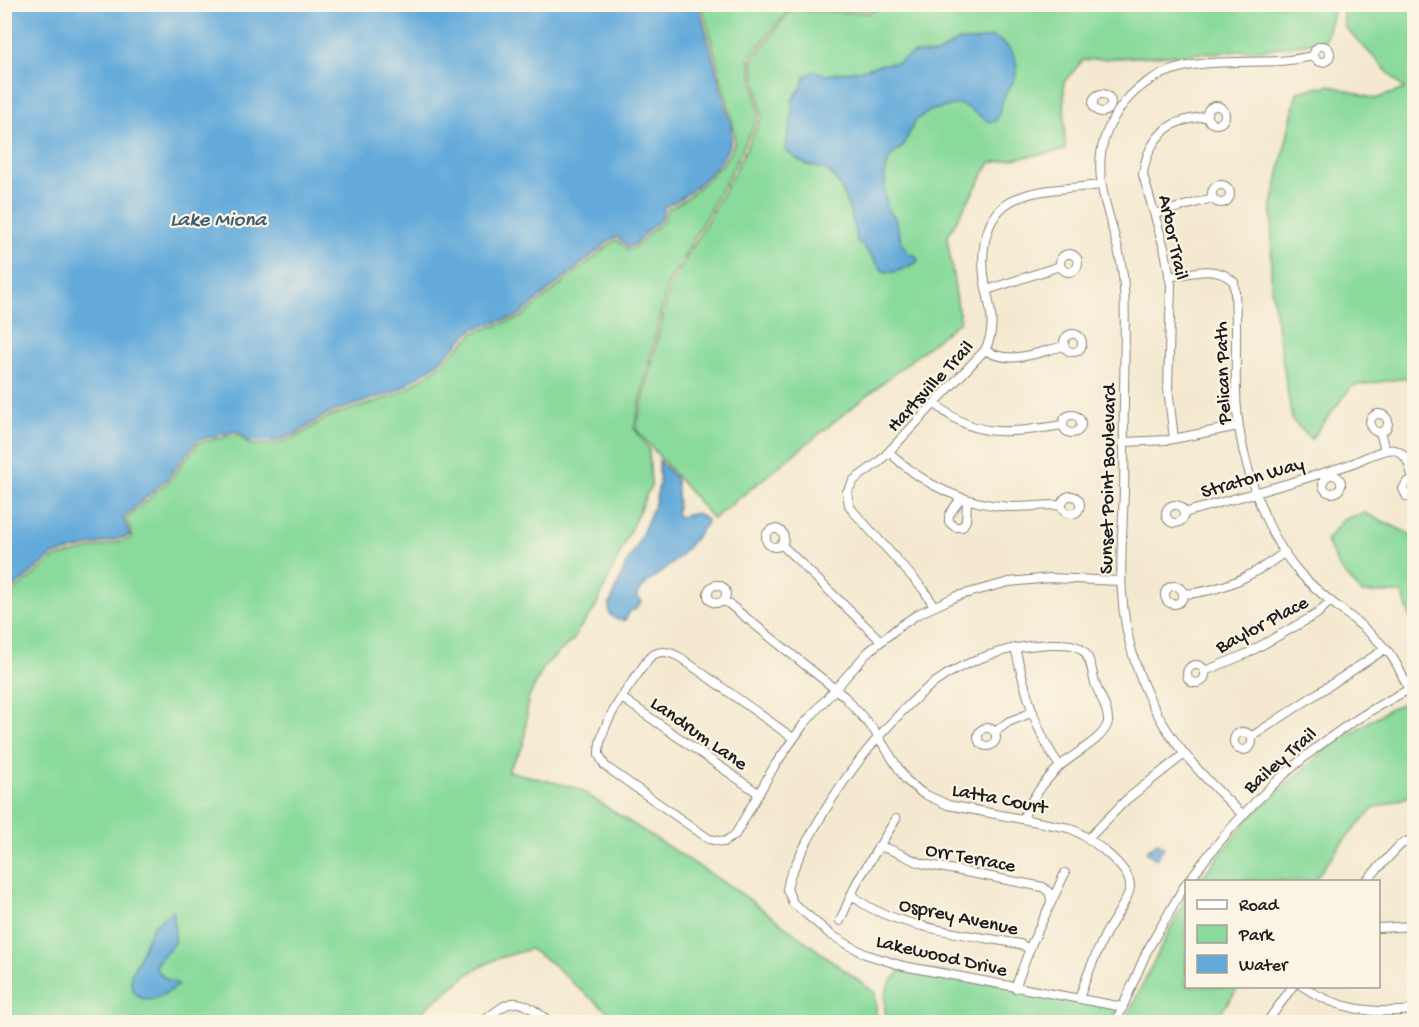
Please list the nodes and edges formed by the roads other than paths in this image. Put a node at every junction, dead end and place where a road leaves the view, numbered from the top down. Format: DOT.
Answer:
graph roads {
  1 [pos="1314,56"];
  2 [pos="1207,116"];
  3 [pos="1101,185"];
  4 [pos="1213,198"];
  5 [pos="1155,214"];
  6 [pos="1060,266"];
  7 [pos="1169,277"];
  8 [pos="987,291"];
  9 [pos="1064,346"];
  10 [pos="985,350"];
  11 [pos="935,404"];
  12 [pos="1063,425"];
  13 [pos="1238,426"];
  14 [pos="1380,432"];
  15 [pos="1174,439"];
  16 [pos="1124,442"];
  17 [pos="1384,450"];
  18 [pos="889,452"];
  19 [pos="1414,480"];
  20 [pos="1256,492"];
  21 [pos="1414,498"];
  22 [pos="1062,506"];
  23 [pos="1184,513"];
  24 [pos="781,544"];
  25 [pos="1285,552"];
  26 [pos="1120,581"];
  27 [pos="1183,594"];
  28 [pos="724,600"];
  29 [pos="1330,601"];
  30 [pos="934,606"];
  31 [pos="880,641"];
  32 [pos="1015,648"];
  33 [pos="1385,648"];
  34 [pos="1204,671"];
  35 [pos="836,688"];
  36 [pos="1412,689"];
  37 [pos="622,698"];
  38 [pos="1033,712"];
  39 [pos="994,732"];
  40 [pos="1251,736"];
  41 [pos="793,738"];
  42 [pos="879,738"];
  43 [pos="1183,755"];
  44 [pos="1060,766"];
  45 [pos="758,793"];
  46 [pos="1242,814"];
  47 [pos="896,819"];
  48 [pos="1023,819"];
  49 [pos="1089,838"];
  50 [pos="1414,838"];
  51 [pos="878,847"];
  52 [pos="1065,873"];
  53 [pos="1188,880"];
  54 [pos="1367,880"];
  55 [pos="1185,885"];
  56 [pos="852,894"];
  57 [pos="1051,902"];
  58 [pos="840,921"];
  59 [pos="1414,926"];
  60 [pos="1380,928"];
  61 [pos="1030,949"];
  62 [pos="1015,988"];
  63 [pos="1292,988"];
  64 [pos="1304,988"];
  65 [pos="1079,999"];
  66 [pos="1123,1007"];
  67 [pos="1414,1010"];
  68 [pos="483,1023"];
  69 [pos="550,1023"];
  70 [pos="1116,1023"];
  71 [pos="1267,1023"];
  1 -- 3 [label="street, Sunset Point Boulevard"];
  2 -- 5 [label="street, Arbor Trail"];
  3 -- 8 [label="street, Hartsville Trail"];
  3 -- 16 [label="street, Sunset Point Boulevard"];
  4 -- 5 [label="street"];
  5 -- 7 [label="street, Arbor Trail"];
  6 -- 8 [label="street"];
  7 -- 13 [label="street, Pelican Path"];
  7 -- 15 [label="street, Arbor Trail"];
  8 -- 10 [label="street, Hartsville Trail"];
  9 -- 10 [label="street"];
  10 -- 11 [label="street, Hartsville Trail"];
  11 -- 12 [label="street"];
  11 -- 18 [label="street, Hartsville Trail"];
  13 -- 15 [label="street"];
  13 -- 20 [label="street, Pelican Path"];
  14 -- 17 [label="street"];
  15 -- 16 [label="street"];
  16 -- 26 [label="street, Sunset Point Boulevard"];
  17 -- 19 [label="street"];
  17 -- 20 [label="street, Straton Way"];
  18 -- 22 [label="street"];
  18 -- 30 [label="street, Hartsville Trail"];
  19 -- 21 [label="street"];
  20 -- 23 [label="street, Straton Way"];
  20 -- 25 [label="street, Pelican Path"];
  24 -- 31 [label="street"];
  25 -- 27 [label="street"];
  25 -- 29 [label="street, Pelican Path"];
  26 -- 30 [label="street"];
  26 -- 43 [label="street, Sunset Point Boulevard"];
  28 -- 35 [label="street, Latta Court"];
  29 -- 33 [label="street, Pelican Path"];
  29 -- 34 [label="street, Baylor Place"];
  30 -- 31 [label="street"];
  31 -- 35 [label="street"];
  32 -- 38 [label="street"];
  32 -- 42 [label="street, Lakewood Drive"];
  32 -- 44 [label="street, Lakewood Drive"];
  33 -- 36 [label="street, Pelican Path"];
  33 -- 40 [label="street"];
  35 -- 41 [label="street"];
  35 -- 42 [label="street, Latta Court"];
  36 -- 46 [label="street, Bailey Trail"];
  37 -- 41 [label="street"];
  37 -- 45 [label="street, Landrum Lane"];
  37 -- 45 [label="street"];
  38 -- 39 [label="street"];
  38 -- 44 [label="street"];
  41 -- 45 [label="street"];
  42 -- 48 [label="street, Latta Court"];
  42 -- 62 [label="street, Lakewood Drive"];
  43 -- 46 [label="street, Sunset Point Boulevard"];
  43 -- 49 [label="street"];
  44 -- 48 [label="street, Lakewood Drive"];
  46 -- 53 [label="street, Bailey Trail"];
  47 -- 51 [label="street"];
  48 -- 49 [label="street, Latta Court"];
  49 -- 65 [label="street, Latta Court"];
  50 -- 54 [label="street"];
  51 -- 56 [label="street"];
  51 -- 57 [label="street, Orr Terrace"];
  52 -- 57 [label="street"];
  55 -- 66 [label="street, Bailey Trail"];
  56 -- 58 [label="street"];
  56 -- 61 [label="street, Osprey Avenue"];
  57 -- 61 [label="street"];
  59 -- 60 [label="street"];
  61 -- 62 [label="street"];
  62 -- 65 [label="street, Lakewood Drive"];
  63 -- 71 [label="street"];
  64 -- 67 [label="street"];
  65 -- 66 [label="street, Lakewood Drive"];
  66 -- 70 [label="street, Bailey Trail"];
  68 -- 69 [label="street"];
}
